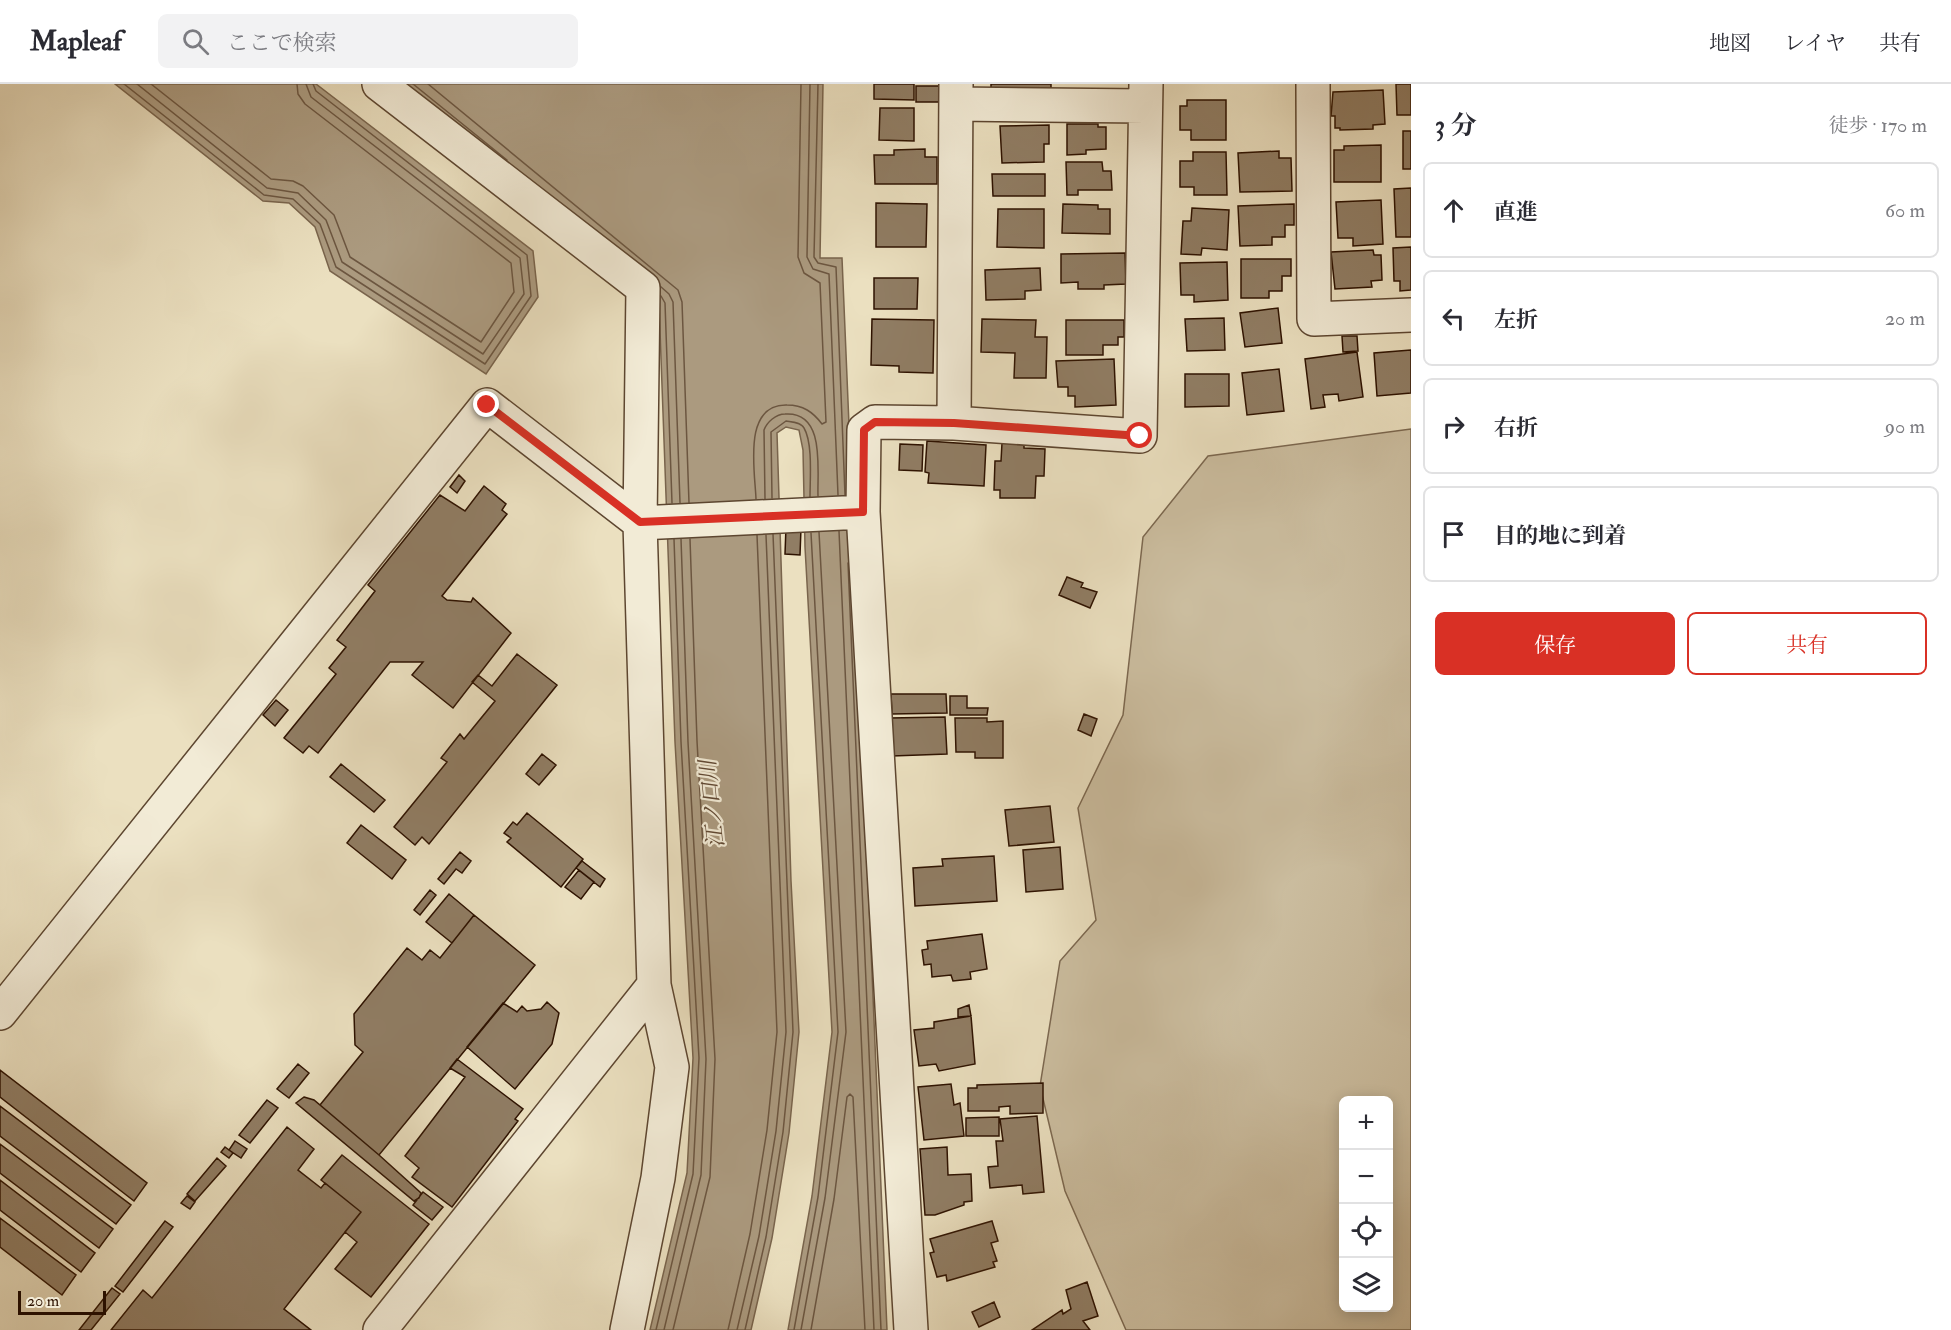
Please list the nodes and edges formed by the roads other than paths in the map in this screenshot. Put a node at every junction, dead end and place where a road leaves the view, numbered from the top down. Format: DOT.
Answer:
graph roads {
  1 [pos="379,84"];
  2 [pos="1313,84"];
  3 [pos="956,94"];
  4 [pos="1146,95"];
  5 [pos="1411,315"];
  6 [pos="954,423"];
  7 [pos="863,512"];
  8 [pos="640,522"];
  9 [pos="654,985"];
  10 [pos="0,1013"];
  11 [pos="380,1330"];
  12 [pos="627,1330"];
  13 [pos="910,1330"];
  1 -- 8 [label="street"];
  2 -- 5 [label="street"];
  3 -- 4 [label="street"];
  3 -- 6 [label="street"];
  4 -- 6 [label="street"];
  6 -- 7 [label="street"];
  7 -- 8 [label="street"];
  7 -- 13 [label="street"];
  8 -- 9 [label="street"];
  8 -- 10 [label="street"];
  9 -- 11 [label="street"];
  9 -- 12 [label="street"];
}
